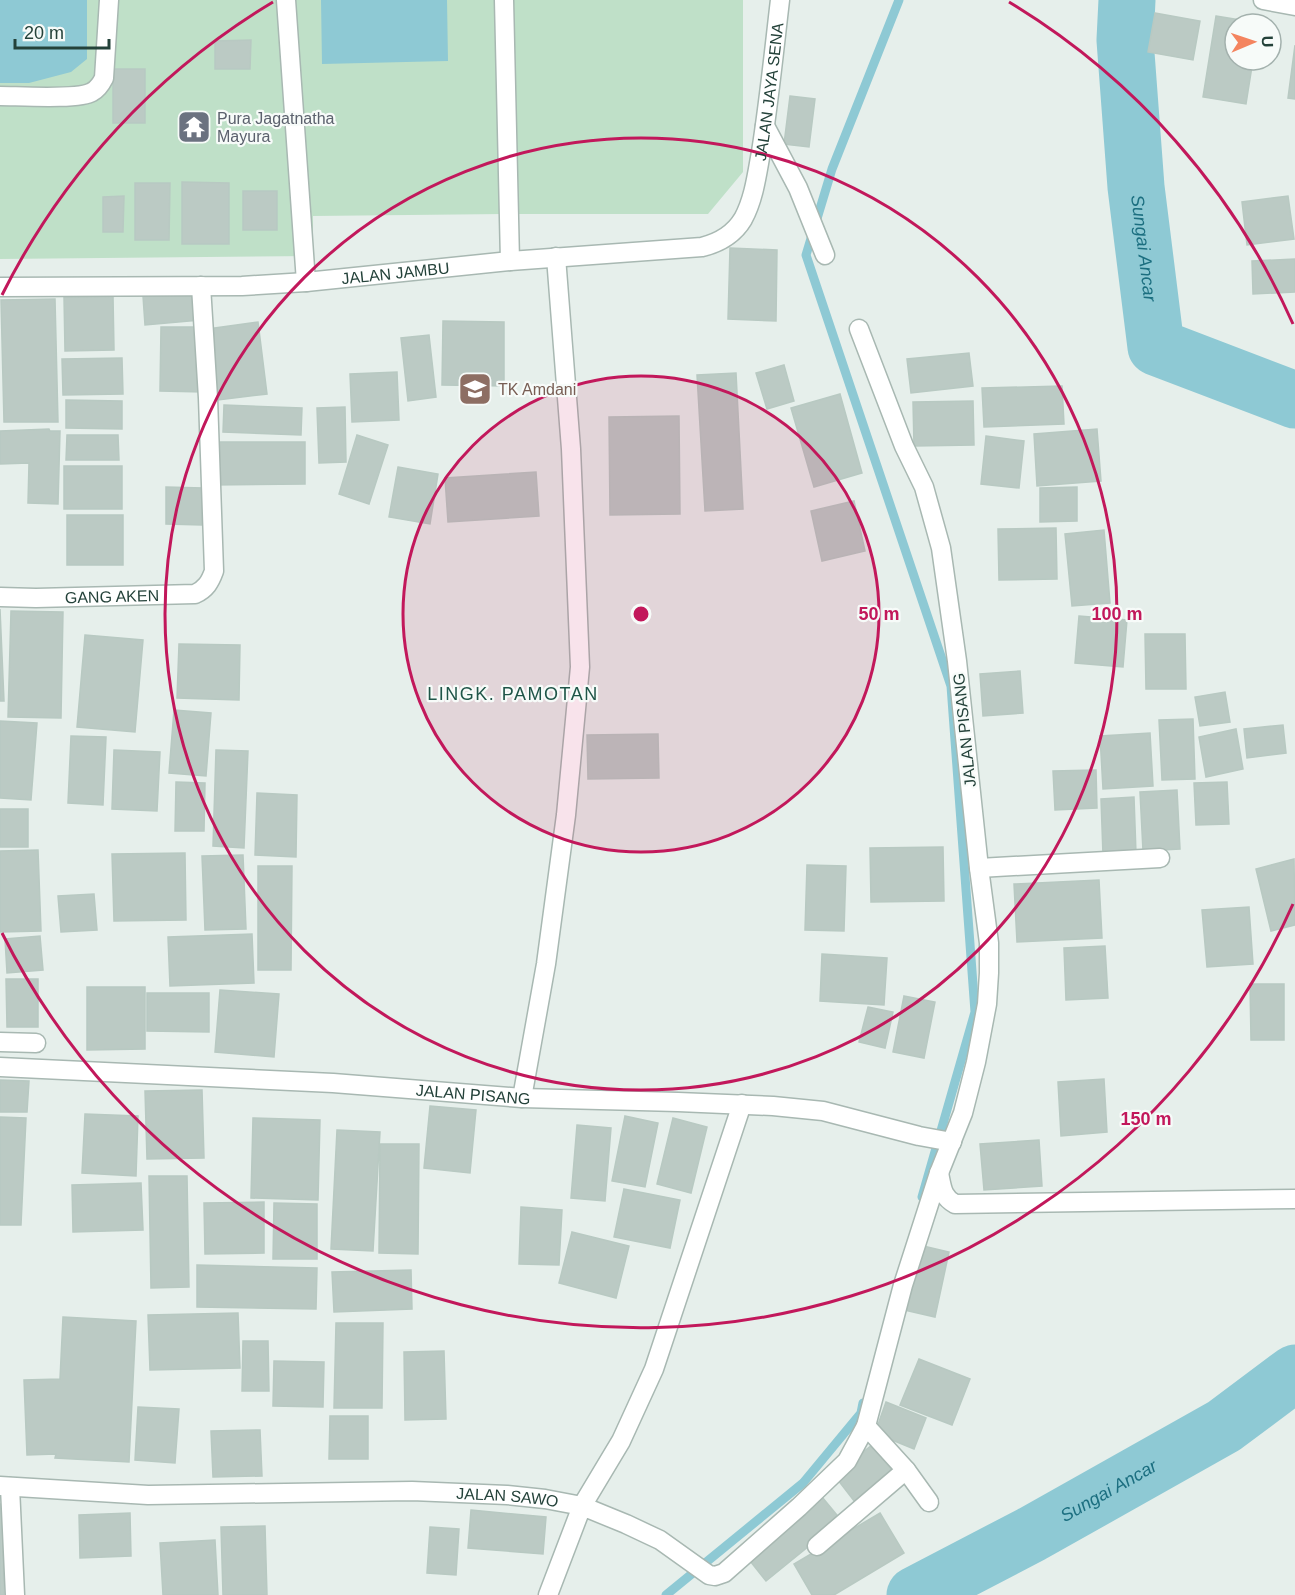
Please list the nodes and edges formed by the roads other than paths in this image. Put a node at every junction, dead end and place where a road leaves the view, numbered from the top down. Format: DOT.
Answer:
graph roads {
  1 [pos="109,0"];
  2 [pos="286,0"];
  3 [pos="504,0"];
  4 [pos="780,0"];
  5 [pos="1263,0"];
  6 [pos="1295,6"];
  7 [pos="0,96"];
  8 [pos="765,126"];
  9 [pos="755,184"];
  10 [pos="825,255"];
  11 [pos="556,257"];
  12 [pos="510,261"];
  13 [pos="306,282"];
  14 [pos="201,286"];
  15 [pos="0,287"];
  16 [pos="859,329"];
  17 [pos="0,597"];
  18 [pos="1160,858"];
  19 [pos="979,868"];
  20 [pos="0,1042"];
  21 [pos="36,1043"];
  22 [pos="0,1067"];
  23 [pos="522,1098"];
  24 [pos="742,1104"];
  25 [pos="948,1141"];
  26 [pos="939,1173"];
  27 [pos="1295,1199"];
  28 [pos="866,1426"];
  29 [pos="906,1470"];
  30 [pos="5,1486"];
  31 [pos="928,1502"];
  32 [pos="582,1506"];
  33 [pos="817,1546"];
  34 [pos="15,1595"];
  35 [pos="548,1595"];
  1 -- 7 [label="street"];
  2 -- 13 [label="street"];
  3 -- 12 [label="street"];
  4 -- 8 [label="street, JALAN JAYA SENA"];
  5 -- 6 [label="street"];
  8 -- 9 [label="street, JALAN JAYA SENA"];
  8 -- 10 [label="street"];
  9 -- 11 [label="street, JALAN JAMBU"];
  11 -- 12 [label="street, JALAN JAMBU"];
  11 -- 23 [label="street"];
  12 -- 13 [label="street, JALAN JAMBU"];
  13 -- 14 [label="street, JALAN JAMBU"];
  14 -- 15 [label="street, JALAN JAMBU"];
  14 -- 17 [label="street, GANG AKEN"];
  16 -- 19 [label="street, JALAN PISANG"];
  18 -- 19 [label="street"];
  19 -- 25 [label="street, JALAN PISANG"];
  20 -- 21 [label="street"];
  22 -- 23 [label="street, JALAN PISANG"];
  23 -- 24 [label="street, JALAN PISANG"];
  24 -- 25 [label="street, JALAN PISANG"];
  24 -- 32 [label="street, JALAN SAWO"];
  25 -- 26 [label="street"];
  26 -- 27 [label="street"];
  26 -- 28 [label="street"];
  28 -- 29 [label="street"];
  28 -- 32 [label="street"];
  29 -- 31 [label="street"];
  29 -- 33 [label="street"];
  30 -- 32 [label="street, JALAN SAWO"];
  30 -- 34 [label="street"];
  32 -- 35 [label="street"];
}
